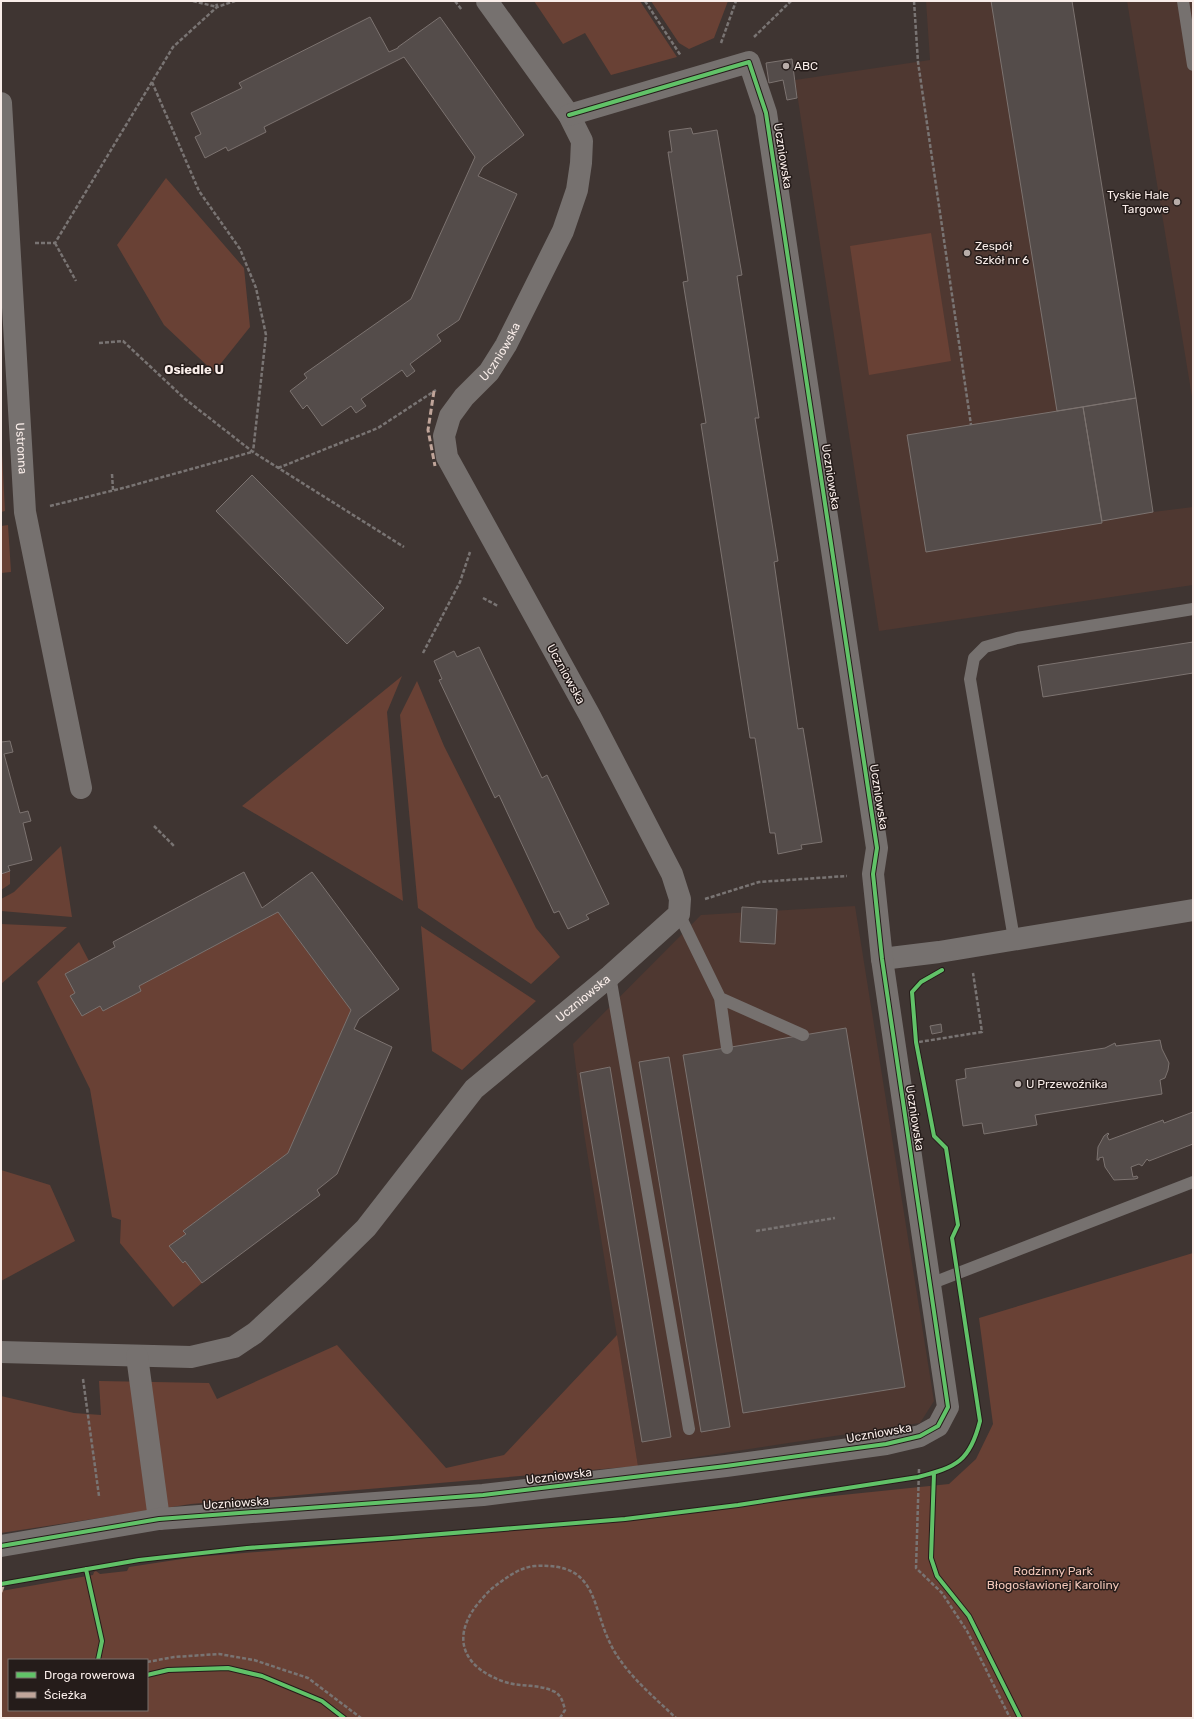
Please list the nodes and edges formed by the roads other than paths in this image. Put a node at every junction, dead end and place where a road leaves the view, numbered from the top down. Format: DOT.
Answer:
graph roads {
  1 [pos="487,1"];
  2 [pos="1183,1"];
  3 [pos="1193,65"];
  4 [pos="1,103"];
  5 [pos="569,115"];
  6 [pos="1193,609"];
  7 [pos="81,788"];
  8 [pos="1193,910"];
  9 [pos="679,914"];
  10 [pos="1014,939"];
  11 [pos="882,959"];
  12 [pos="610,976"];
  13 [pos="720,998"];
  14 [pos="803,1035"];
  15 [pos="726,1048"];
  16 [pos="1193,1182"];
  17 [pos="930,1284"];
  18 [pos="1,1352"];
  19 [pos="137,1356"];
  20 [pos="689,1428"];
  21 [pos="159,1519"];
  22 [pos="1,1546"];
  1 -- 5 [label="street, Uczniowska"];
  2 -- 3 [label="lane"];
  4 -- 7 [label="street, Ustronna"];
  5 -- 9 [label="street, Uczniowska"];
  5 -- 11 [label="street, Uczniowska"];
  6 -- 10 [label="lane"];
  8 -- 10 [label="street"];
  9 -- 12 [label="street, Uczniowska"];
  9 -- 13 [label="lane"];
  10 -- 11 [label="street"];
  11 -- 17 [label="street, Uczniowska"];
  12 -- 19 [label="street, Uczniowska"];
  12 -- 20 [label="lane"];
  13 -- 14 [label="lane"];
  13 -- 15 [label="lane"];
  16 -- 17 [label="lane"];
  17 -- 21 [label="street, Uczniowska"];
  18 -- 19 [label="street, Uczniowska"];
  19 -- 21 [label="street"];
  21 -- 22 [label="street, Uczniowska"];
}
